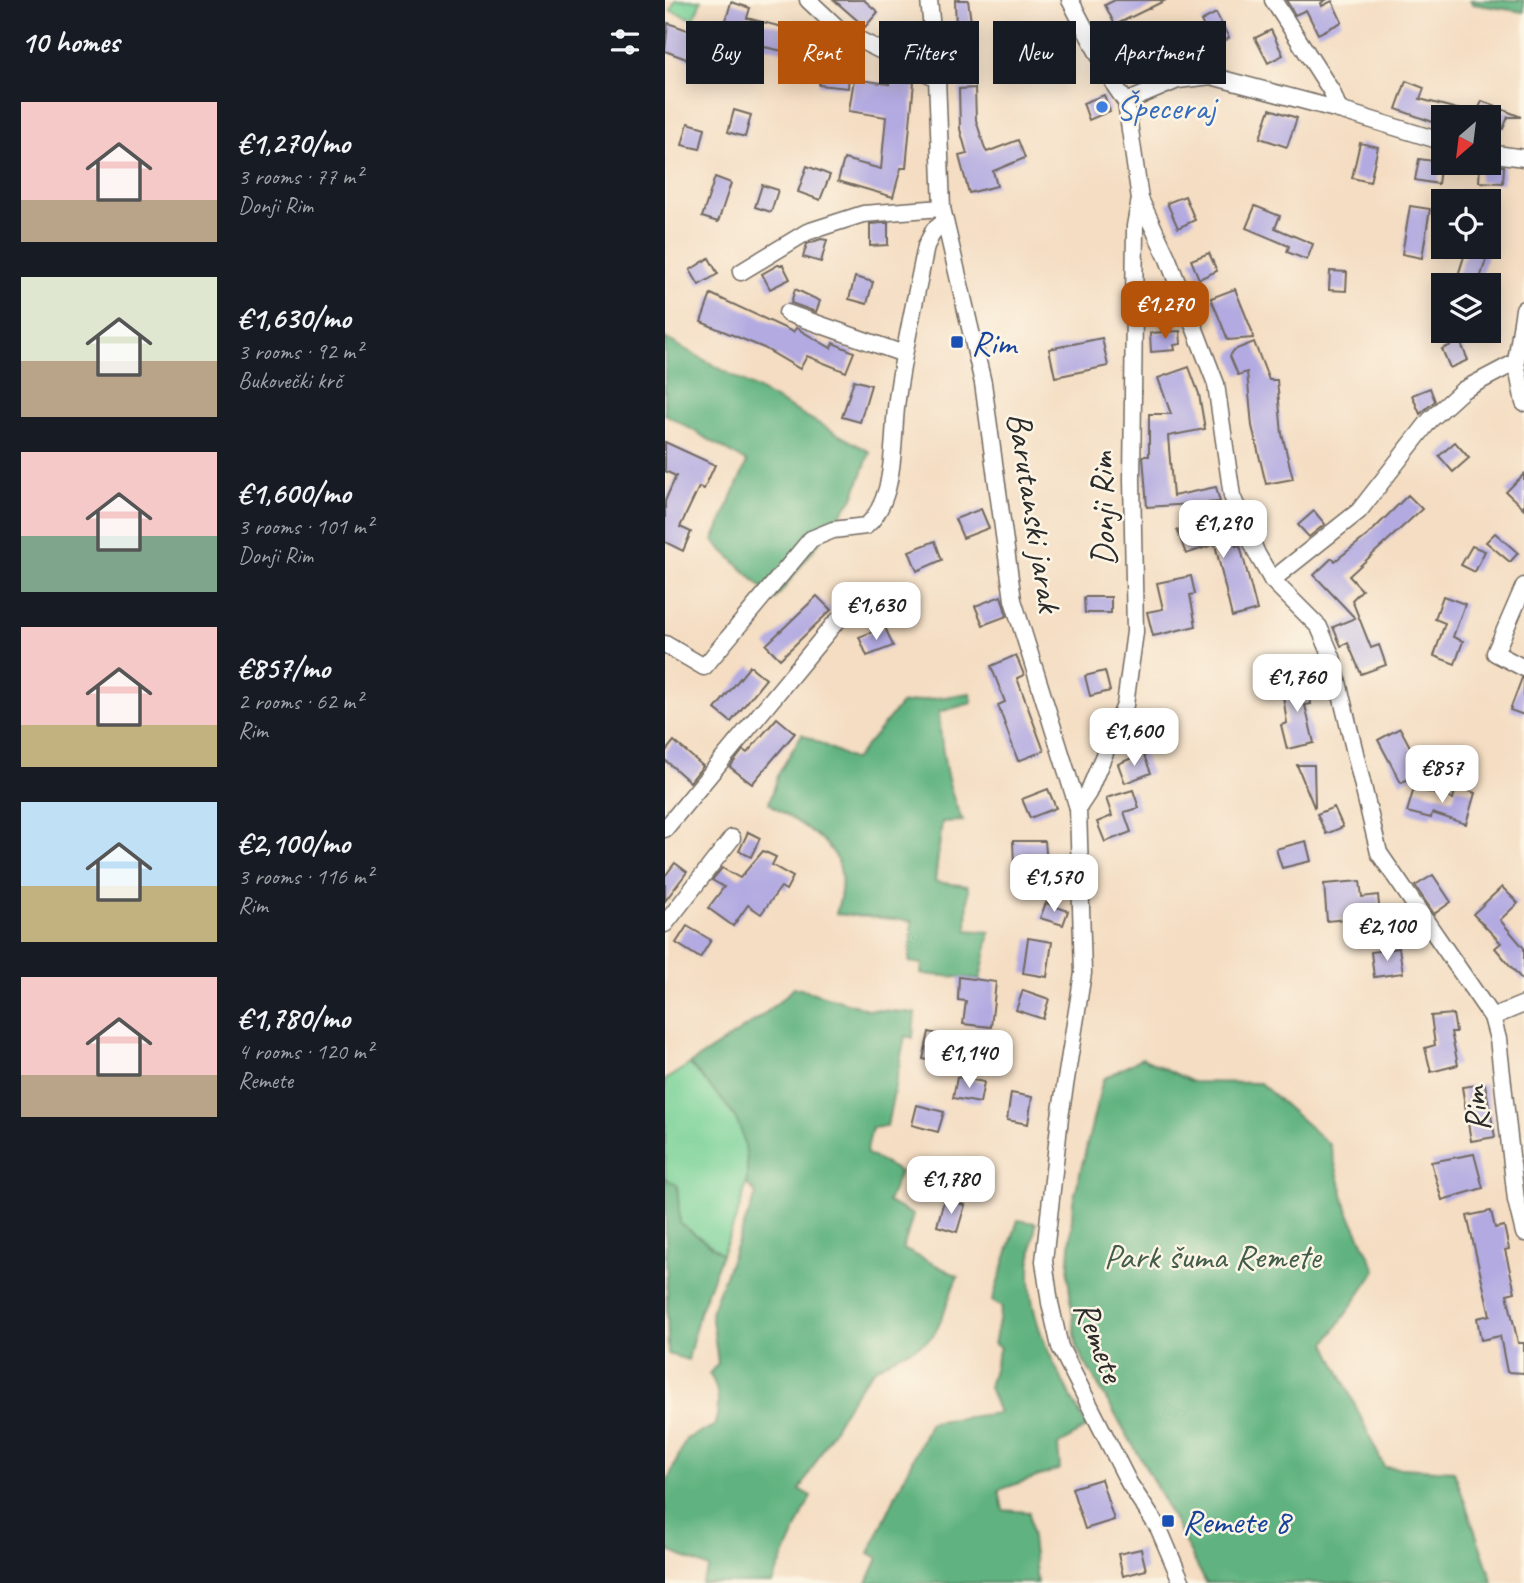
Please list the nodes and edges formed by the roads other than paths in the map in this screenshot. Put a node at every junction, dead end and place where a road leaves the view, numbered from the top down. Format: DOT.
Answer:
graph roads {
  1 [pos="808,0"];
  2 [pos="929,0"];
  3 [pos="1070,0"];
  4 [pos="1273,0"];
  5 [pos="931,21"];
  6 [pos="879,50"];
  7 [pos="937,84"];
  8 [pos="1126,102"];
  9 [pos="1339,110"];
  10 [pos="1431,138"];
  11 [pos="1501,155"];
  12 [pos="1524,158"];
  13 [pos="1140,199"];
  14 [pos="943,215"];
  15 [pos="741,272"];
  16 [pos="1524,309"];
  17 [pos="787,313"];
  18 [pos="904,354"];
  19 [pos="1516,362"];
  20 [pos="1524,403"];
  21 [pos="1272,580"];
  22 [pos="1524,586"];
  23 [pos="863,600"];
  24 [pos="665,644"];
  25 [pos="1524,668"];
  26 [pos="1078,808"];
  27 [pos="665,830"];
  28 [pos="732,838"];
  29 [pos="665,924"];
  30 [pos="1524,1004"];
  31 [pos="1492,1017"];
  32 [pos="1517,1136"];
  33 [pos="1524,1233"];
  34 [pos="1182,1583"];
  1 -- 6 [label="street"];
  2 -- 5 [label="street, Barutanski jarak"];
  3 -- 8 [label="street"];
  4 -- 9 [label="street"];
  7 -- 14 [label="street, Barutanski jarak"];
  8 -- 9 [label="street"];
  8 -- 13 [label="street, Rim"];
  9 -- 10 [label="street"];
  11 -- 12 [label="street"];
  13 -- 21 [label="street, Rim"];
  13 -- 26 [label="street, Donji Rim"];
  14 -- 15 [label="street"];
  14 -- 18 [label="street"];
  14 -- 26 [label="street, Barutanski jarak"];
  16 -- 19 [label="street"];
  17 -- 18 [label="street"];
  18 -- 24 [label="street"];
  19 -- 20 [label="street"];
  19 -- 21 [label="street"];
  21 -- 31 [label="street, Rim"];
  22 -- 25 [label="street"];
  23 -- 27 [label="street"];
  26 -- 34 [label="street, Remete"];
  28 -- 29 [label="street"];
  30 -- 31 [label="street"];
  31 -- 32 [label="street, Rim"];
  32 -- 33 [label="street, Rim"];
}
